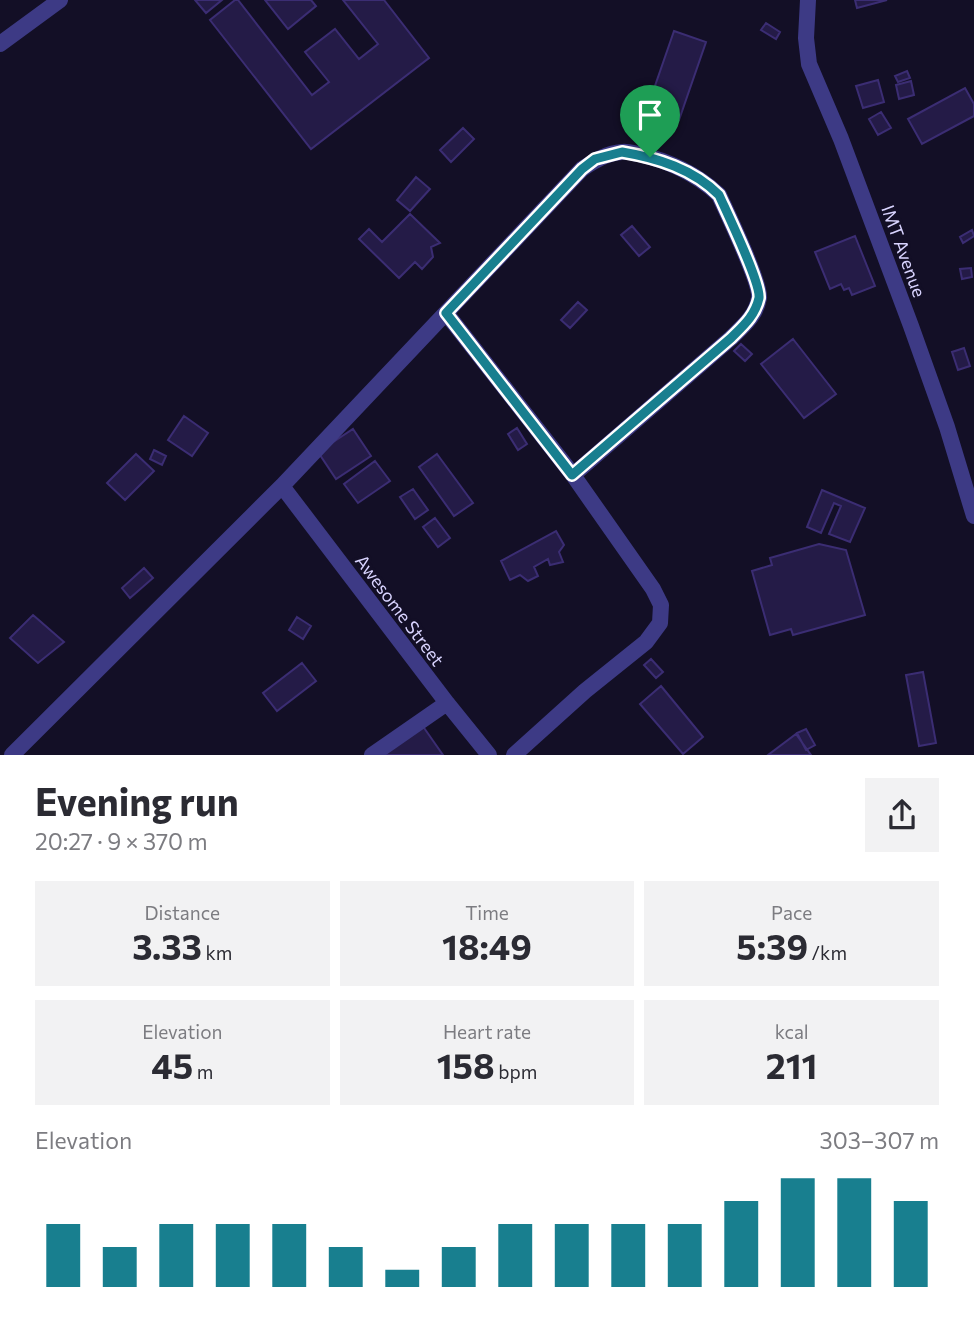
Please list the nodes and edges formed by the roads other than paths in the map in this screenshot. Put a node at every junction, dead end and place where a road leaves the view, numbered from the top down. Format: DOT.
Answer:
graph roads {
  1 [pos="60,0"];
  2 [pos="808,0"];
  3 [pos="0,44"];
  4 [pos="446,313"];
  5 [pos="572,475"];
  6 [pos="282,486"];
  7 [pos="974,516"];
  8 [pos="447,703"];
  9 [pos="12,755"];
  10 [pos="372,755"];
  11 [pos="489,755"];
  12 [pos="513,755"];
  1 -- 3 [label="street"];
  2 -- 7 [label="street, IMT Avenue"];
  4 -- 5 [label="street"];
  4 -- 5 [label="street"];
  4 -- 6 [label="street"];
  5 -- 12 [label="street"];
  6 -- 8 [label="street, Awesome Street"];
  6 -- 9 [label="street"];
  8 -- 10 [label="street"];
  8 -- 11 [label="street, Awesome Street"];
}
